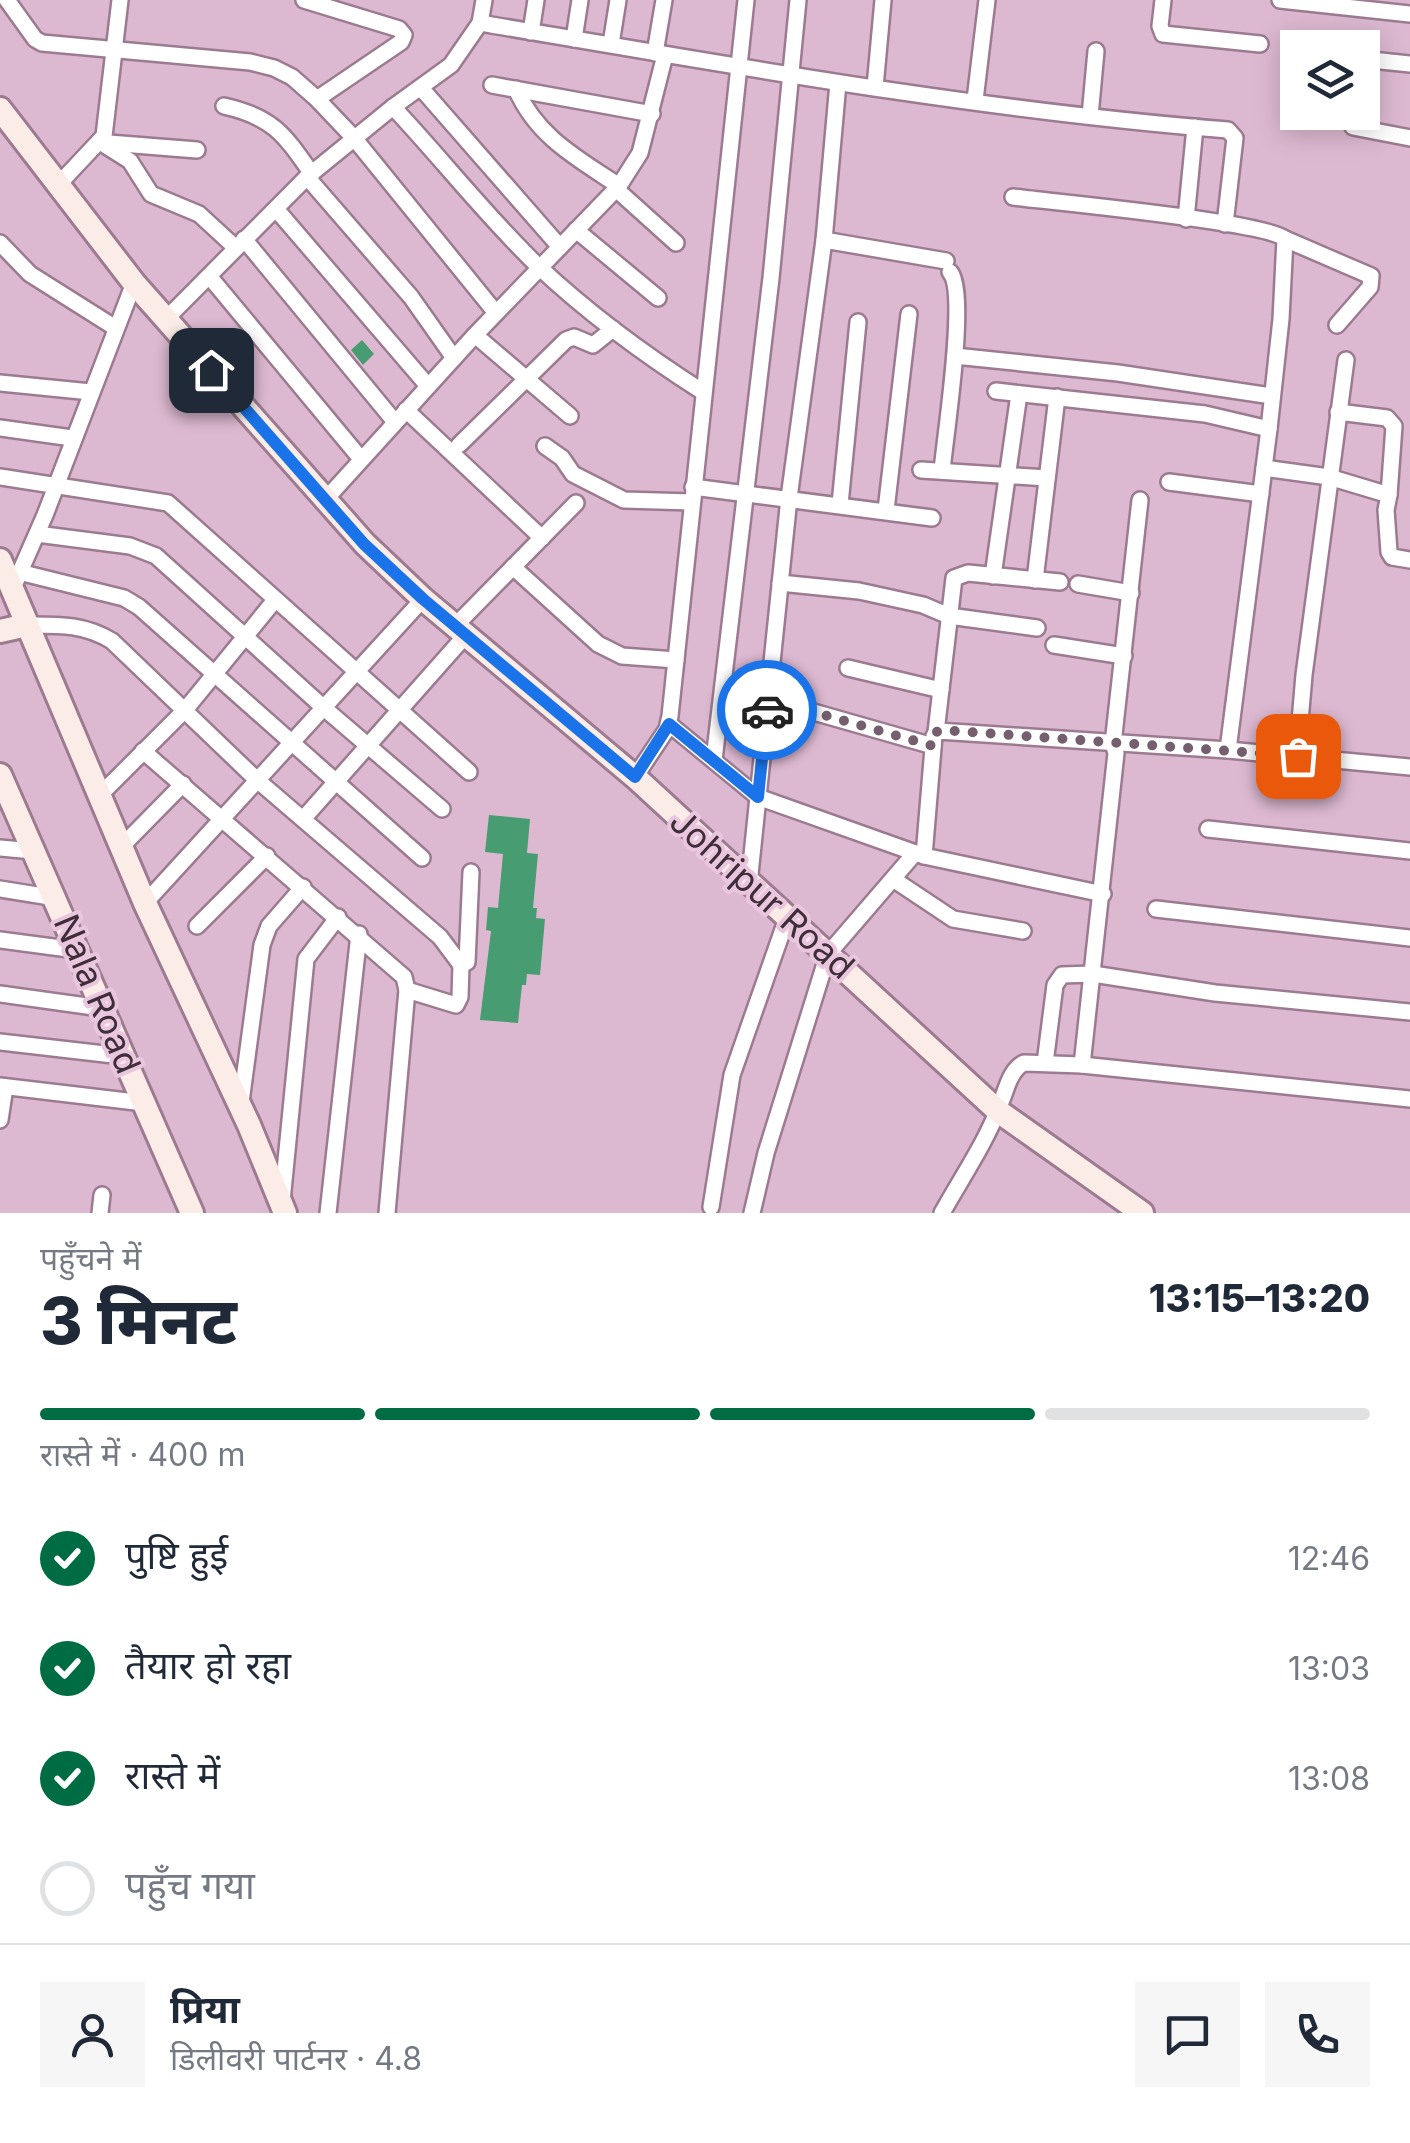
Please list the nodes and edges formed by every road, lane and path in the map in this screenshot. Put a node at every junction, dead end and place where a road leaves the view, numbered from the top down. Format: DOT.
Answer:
graph roads {
  1 [pos="8,0"];
  2 [pos="120,0"];
  3 [pos="304,0"];
  4 [pos="482,0"];
  5 [pos="536,0"];
  6 [pos="580,0"];
  7 [pos="618,0"];
  8 [pos="664,0"];
  9 [pos="746,0"];
  10 [pos="798,0"];
  11 [pos="884,0"];
  12 [pos="987,0"];
  13 [pos="1163,0"];
  14 [pos="1280,0"];
  15 [pos="1410,14"];
  16 [pos="480,23"];
  17 [pos="531,32"];
  18 [pos="574,39"];
  19 [pos="611,44"];
  20 [pos="1260,44"];
  21 [pos="114,49"];
  22 [pos="1096,51"];
  23 [pos="660,54"];
  24 [pos="1380,61"];
  25 [pos="1410,64"];
  26 [pos="738,67"];
  27 [pos="791,75"];
  28 [pos="838,82"];
  29 [pos="492,85"];
  30 [pos="420,88"];
  31 [pos="874,88"];
  32 [pos="516,89"];
  33 [pos="317,100"];
  34 [pos="974,100"];
  35 [pos="224,106"];
  36 [pos="392,106"];
  37 [pos="0,109"];
  38 [pos="652,114"];
  39 [pos="1090,116"];
  40 [pos="1195,128"];
  41 [pos="1365,130"];
  42 [pos="354,138"];
  43 [pos="1410,138"];
  44 [pos="100,142"];
  45 [pos="197,150"];
  46 [pos="310,176"];
  47 [pos="58,185"];
  48 [pos="618,187"];
  49 [pos="1013,198"];
  50 [pos="276,208"];
  51 [pos="1186,219"];
  52 [pos="1225,224"];
  53 [pos="576,230"];
  54 [pos="1285,239"];
  55 [pos="824,240"];
  56 [pos="0,243"];
  57 [pos="676,243"];
  58 [pos="240,244"];
  59 [pos="560,247"];
  60 [pos="539,267"];
  61 [pos="208,276"];
  62 [pos="134,283"];
  63 [pos="658,298"];
  64 [pos="496,313"];
  65 [pos="909,314"];
  66 [pos="166,318"];
  67 [pos="858,322"];
  68 [pos="1337,325"];
  69 [pos="114,327"];
  70 [pos="613,329"];
  71 [pos="475,335"];
  72 [pos="955,356"];
  73 [pos="454,358"];
  74 [pos="1346,360"];
  75 [pos="528,381"];
  76 [pos="0,384"];
  77 [pos="428,386"];
  78 [pos="996,391"];
  79 [pos="91,392"];
  80 [pos="704,392"];
  81 [pos="1019,394"];
  82 [pos="1057,396"];
  83 [pos="1272,396"];
  84 [pos="1338,412"];
  85 [pos="401,416"];
  86 [pos="570,416"];
  87 [pos="0,428"];
  88 [pos="1269,429"];
  89 [pos="72,438"];
  90 [pos="459,445"];
  91 [pos="545,446"];
  92 [pos="361,459"];
  93 [pos="1264,468"];
  94 [pos="920,470"];
  95 [pos="942,471"];
  96 [pos="1008,475"];
  97 [pos="0,477"];
  98 [pos="1329,477"];
  99 [pos="1047,478"];
  100 [pos="1169,482"];
  101 [pos="56,485"];
  102 [pos="745,492"];
  103 [pos="692,494"];
  104 [pos="1261,494"];
  105 [pos="1389,495"];
  106 [pos="789,498"];
  107 [pos="324,500"];
  108 [pos="1140,500"];
  109 [pos="576,503"];
  110 [pos="840,504"];
  111 [pos="886,510"];
  112 [pos="932,518"];
  113 [pos="37,534"];
  114 [pos="542,538"];
  115 [pos="1410,560"];
  116 [pos="513,567"];
  117 [pos="11,574"];
  118 [pos="994,576"];
  119 [pos="1035,580"];
  120 [pos="1060,582"];
  121 [pos="780,584"];
  122 [pos="1078,584"];
  123 [pos="1131,593"];
  124 [pos="423,599"];
  125 [pos="275,600"];
  126 [pos="949,616"];
  127 [pos="11,628"];
  128 [pos="1037,628"];
  129 [pos="461,630"];
  130 [pos="245,636"];
  131 [pos="1054,644"];
  132 [pos="1124,656"];
  133 [pos="676,660"];
  134 [pos="848,668"];
  135 [pos="215,674"];
  136 [pos="356,674"];
  137 [pos="941,690"];
  138 [pos="768,699"];
  139 [pos="324,708"];
  140 [pos="185,710"];
  141 [pos="398,711"];
  142 [pos="669,724"];
  143 [pos="935,739"];
  144 [pos="292,743"];
  145 [pos="1113,744"];
  146 [pos="368,746"];
  147 [pos="1228,750"];
  148 [pos="143,751"];
  149 [pos="1298,756"];
  150 [pos="714,760"];
  151 [pos="1410,768"];
  152 [pos="469,772"];
  153 [pos="0,775"];
  154 [pos="635,777"];
  155 [pos="257,780"];
  156 [pos="335,783"];
  157 [pos="183,784"];
  158 [pos="100,796"];
  159 [pos="758,797"];
  160 [pos="442,809"];
  161 [pos="302,819"];
  162 [pos="224,820"];
  163 [pos="1208,829"];
  164 [pos="122,846"];
  165 [pos="0,848"];
  166 [pos="33,851"];
  167 [pos="1410,851"];
  168 [pos="920,854"];
  169 [pos="267,856"];
  170 [pos="422,858"];
  171 [pos="471,872"];
  172 [pos="893,879"];
  173 [pos="749,884"];
  174 [pos="303,887"];
  175 [pos="0,889"];
  176 [pos="1103,894"];
  177 [pos="56,898"];
  178 [pos="145,904"];
  179 [pos="1156,908"];
  180 [pos="338,917"];
  181 [pos="786,918"];
  182 [pos="197,926"];
  183 [pos="1023,932"];
  184 [pos="359,934"];
  185 [pos="1410,938"];
  186 [pos="0,940"];
  187 [pos="76,950"];
  188 [pos="828,954"];
  189 [pos="461,965"];
  190 [pos="1093,974"];
  191 [pos="407,990"];
  192 [pos="0,994"];
  193 [pos="101,1008"];
  194 [pos="1410,1012"];
  195 [pos="0,1042"];
  196 [pos="122,1056"];
  197 [pos="1045,1062"];
  198 [pos="1082,1065"];
  199 [pos="2,1086"];
  200 [pos="1410,1099"];
  201 [pos="144,1103"];
  202 [pos="240,1106"];
  203 [pos="998,1111"];
  204 [pos="0,1120"];
  205 [pos="102,1195"];
  206 [pos="710,1207"];
  207 [pos="284,1209"];
  208 [pos="100,1213"];
  209 [pos="192,1213"];
  210 [pos="328,1213"];
  211 [pos="387,1213"];
  212 [pos="752,1213"];
  213 [pos="942,1213"];
  214 [pos="1142,1213"];
  1 -- 21 [label="street"];
  2 -- 21 [label="street"];
  3 -- 33 [label="street"];
  4 -- 16 [label="street"];
  5 -- 17 [label="street"];
  6 -- 18 [label="street"];
  7 -- 19 [label="street"];
  8 -- 23 [label="street"];
  9 -- 26 [label="street"];
  10 -- 27 [label="street"];
  11 -- 31 [label="street"];
  12 -- 34 [label="street"];
  13 -- 20 [label="street"];
  14 -- 15 [label="street"];
  16 -- 17 [label="street"];
  16 -- 30 [label="street"];
  17 -- 18 [label="street"];
  18 -- 19 [label="street"];
  19 -- 23 [label="street"];
  21 -- 33 [label="street"];
  21 -- 44 [label="street"];
  22 -- 39 [label="street"];
  23 -- 26 [label="street"];
  23 -- 38 [label="street"];
  24 -- 25 [label="street"];
  26 -- 27 [label="street"];
  26 -- 80 [label="street"];
  27 -- 28 [label="street"];
  27 -- 102 [label="street"];
  28 -- 31 [label="street"];
  28 -- 55 [label="street"];
  29 -- 32 [label="street"];
  30 -- 36 [label="street"];
  30 -- 59 [label="street"];
  31 -- 34 [label="street"];
  32 -- 38 [label="street"];
  32 -- 48 [label="street"];
  33 -- 42 [label="street"];
  34 -- 39 [label="street"];
  35 -- 46 [label="street"];
  36 -- 42 [label="street"];
  36 -- 60 [label="street"];
  37 -- 47 [label="street, Johripur Road"];
  38 -- 48 [label="street"];
  39 -- 40 [label="street"];
  40 -- 51 [label="street"];
  40 -- 52 [label="street"];
  41 -- 43 [label="street"];
  42 -- 46 [label="street"];
  42 -- 64 [label="street"];
  44 -- 45 [label="street"];
  44 -- 47 [label="street"];
  44 -- 58 [label="street"];
  46 -- 50 [label="street"];
  46 -- 73 [label="street"];
  47 -- 62 [label="street, Johripur Road"];
  48 -- 53 [label="street"];
  48 -- 57 [label="street"];
  49 -- 51 [label="street"];
  50 -- 58 [label="street"];
  50 -- 77 [label="street"];
  51 -- 52 [label="street"];
  52 -- 54 [label="street"];
  53 -- 59 [label="street"];
  53 -- 63 [label="street"];
  54 -- 68 [label="street"];
  54 -- 83 [label="street"];
  55 -- 72 [label="street"];
  55 -- 106 [label="street"];
  56 -- 69 [label="street"];
  58 -- 61 [label="street"];
  58 -- 85 [label="street"];
  59 -- 60 [label="street"];
  60 -- 64 [label="street"];
  60 -- 70 [label="street"];
  61 -- 66 [label="street"];
  61 -- 92 [label="street"];
  62 -- 66 [label="street, Johripur Road"];
  62 -- 69 [label="street"];
  64 -- 71 [label="street"];
  65 -- 111 [label="street"];
  66 -- 107 [label="street, Johripur Road"];
  67 -- 110 [label="street"];
  69 -- 79 [label="street"];
  70 -- 75 [label="street"];
  70 -- 80 [label="street"];
  71 -- 73 [label="street"];
  71 -- 75 [label="street"];
  72 -- 83 [label="street"];
  72 -- 95 [label="street"];
  73 -- 77 [label="street"];
  74 -- 84 [label="street"];
  75 -- 86 [label="street"];
  75 -- 90 [label="street"];
  76 -- 79 [label="street"];
  77 -- 85 [label="street"];
  78 -- 81 [label="street"];
  79 -- 89 [label="street"];
  80 -- 103 [label="street"];
  81 -- 82 [label="street"];
  81 -- 96 [label="street"];
  82 -- 88 [label="street"];
  82 -- 99 [label="street"];
  83 -- 88 [label="street"];
  84 -- 98 [label="street"];
  84 -- 105 [label="street"];
  85 -- 92 [label="street"];
  85 -- 114 [label="street"];
  87 -- 89 [label="street"];
  88 -- 93 [label="street"];
  89 -- 101 [label="street"];
  91 -- 103 [label="street"];
  92 -- 107 [label="street"];
  93 -- 98 [label="street"];
  93 -- 104 [label="street"];
  94 -- 95 [label="street"];
  95 -- 96 [label="street"];
  96 -- 99 [label="street"];
  96 -- 118 [label="street"];
  97 -- 101 [label="street"];
  98 -- 105 [label="street"];
  98 -- 149 [label="street"];
  99 -- 119 [label="street"];
  100 -- 104 [label="street"];
  101 -- 113 [label="street"];
  101 -- 125 [label="street"];
  102 -- 103 [label="street"];
  102 -- 106 [label="street"];
  102 -- 150 [label="street"];
  103 -- 133 [label="street"];
  104 -- 147 [label="street"];
  105 -- 115 [label="street"];
  106 -- 110 [label="street"];
  106 -- 121 [label="street"];
  107 -- 124 [label="street, Johripur Road"];
  108 -- 123 [label="street"];
  109 -- 114 [label="street"];
  110 -- 111 [label="street"];
  111 -- 112 [label="street"];
  113 -- 117 [label="street"];
  113 -- 130 [label="street"];
  114 -- 116 [label="street"];
  116 -- 129 [label="street"];
  116 -- 133 [label="street"];
  117 -- 127 [label="street"];
  117 -- 135 [label="street"];
  118 -- 119 [label="street"];
  118 -- 126 [label="street"];
  119 -- 120 [label="street"];
  121 -- 126 [label="street"];
  121 -- 138 [label="street"];
  122 -- 123 [label="street"];
  123 -- 132 [label="street"];
  124 -- 129 [label="street, Johripur Road"];
  124 -- 136 [label="street"];
  125 -- 130 [label="street"];
  125 -- 136 [label="street"];
  126 -- 128 [label="street"];
  126 -- 137 [label="street"];
  127 -- 140 [label="street"];
  127 -- 158 [label="street"];
  129 -- 141 [label="street"];
  129 -- 154 [label="street, Johripur Road"];
  130 -- 135 [label="street"];
  130 -- 139 [label="street"];
  131 -- 132 [label="street"];
  132 -- 145 [label="street"];
  133 -- 142 [label="street"];
  134 -- 137 [label="street"];
  135 -- 140 [label="street"];
  135 -- 144 [label="street"];
  136 -- 139 [label="street"];
  136 -- 141 [label="street"];
  137 -- 143 [label="street"];
  138 -- 143 [label="street"];
  138 -- 159 [label="street"];
  139 -- 144 [label="street"];
  139 -- 146 [label="street"];
  140 -- 148 [label="street"];
  140 -- 155 [label="street"];
  141 -- 146 [label="street"];
  141 -- 152 [label="street"];
  142 -- 150 [label="street"];
  142 -- 154 [label="street"];
  143 -- 145 [label="street"];
  143 -- 168 [label="street"];
  144 -- 155 [label="street"];
  144 -- 156 [label="street"];
  145 -- 147 [label="street"];
  145 -- 176 [label="street"];
  146 -- 156 [label="street"];
  146 -- 160 [label="street"];
  147 -- 149 [label="street"];
  148 -- 157 [label="street"];
  148 -- 158 [label="street"];
  149 -- 151 [label="street"];
  150 -- 159 [label="street"];
  153 -- 166 [label="street, Nala Road"];
  154 -- 173 [label="street, Johripur Road"];
  155 -- 161 [label="street"];
  155 -- 162 [label="street"];
  156 -- 161 [label="street"];
  156 -- 170 [label="street"];
  157 -- 162 [label="street"];
  157 -- 164 [label="street"];
  158 -- 164 [label="street"];
  159 -- 168 [label="street"];
  159 -- 173 [label="street"];
  161 -- 189 [label="street"];
  162 -- 169 [label="street"];
  162 -- 178 [label="street"];
  163 -- 167 [label="street"];
  164 -- 178 [label="street"];
  165 -- 166 [label="street"];
  166 -- 177 [label="street, Nala Road"];
  168 -- 172 [label="street"];
  168 -- 176 [label="street"];
  169 -- 174 [label="street"];
  169 -- 182 [label="street"];
  171 -- 189 [label="street"];
  172 -- 183 [label="street"];
  172 -- 188 [label="street"];
  173 -- 181 [label="street, Johripur Road"];
  174 -- 180 [label="street"];
  174 -- 202 [label="street"];
  175 -- 177 [label="street"];
  176 -- 190 [label="street"];
  177 -- 187 [label="street, Nala Road"];
  178 -- 202 [label="street"];
  179 -- 185 [label="street"];
  180 -- 184 [label="street"];
  180 -- 207 [label="street"];
  181 -- 188 [label="street, Johripur Road"];
  181 -- 206 [label="street"];
  184 -- 191 [label="street"];
  184 -- 210 [label="street"];
  186 -- 187 [label="street"];
  187 -- 193 [label="street, Nala Road"];
  188 -- 203 [label="street, Johripur Road"];
  188 -- 212 [label="street"];
  189 -- 191 [label="street"];
  190 -- 194 [label="street"];
  190 -- 197 [label="street"];
  190 -- 198 [label="street"];
  191 -- 211 [label="street"];
  192 -- 193 [label="street"];
  193 -- 196 [label="street, Nala Road"];
  195 -- 196 [label="street"];
  196 -- 201 [label="street, Nala Road"];
  197 -- 198 [label="street"];
  197 -- 203 [label="street"];
  198 -- 200 [label="street"];
  199 -- 201 [label="street"];
  199 -- 204 [label="street"];
  201 -- 209 [label="street, Nala Road"];
  202 -- 207 [label="street"];
  203 -- 213 [label="street"];
  203 -- 214 [label="street, Johripur Road"];
  205 -- 208 [label="street"];
}
